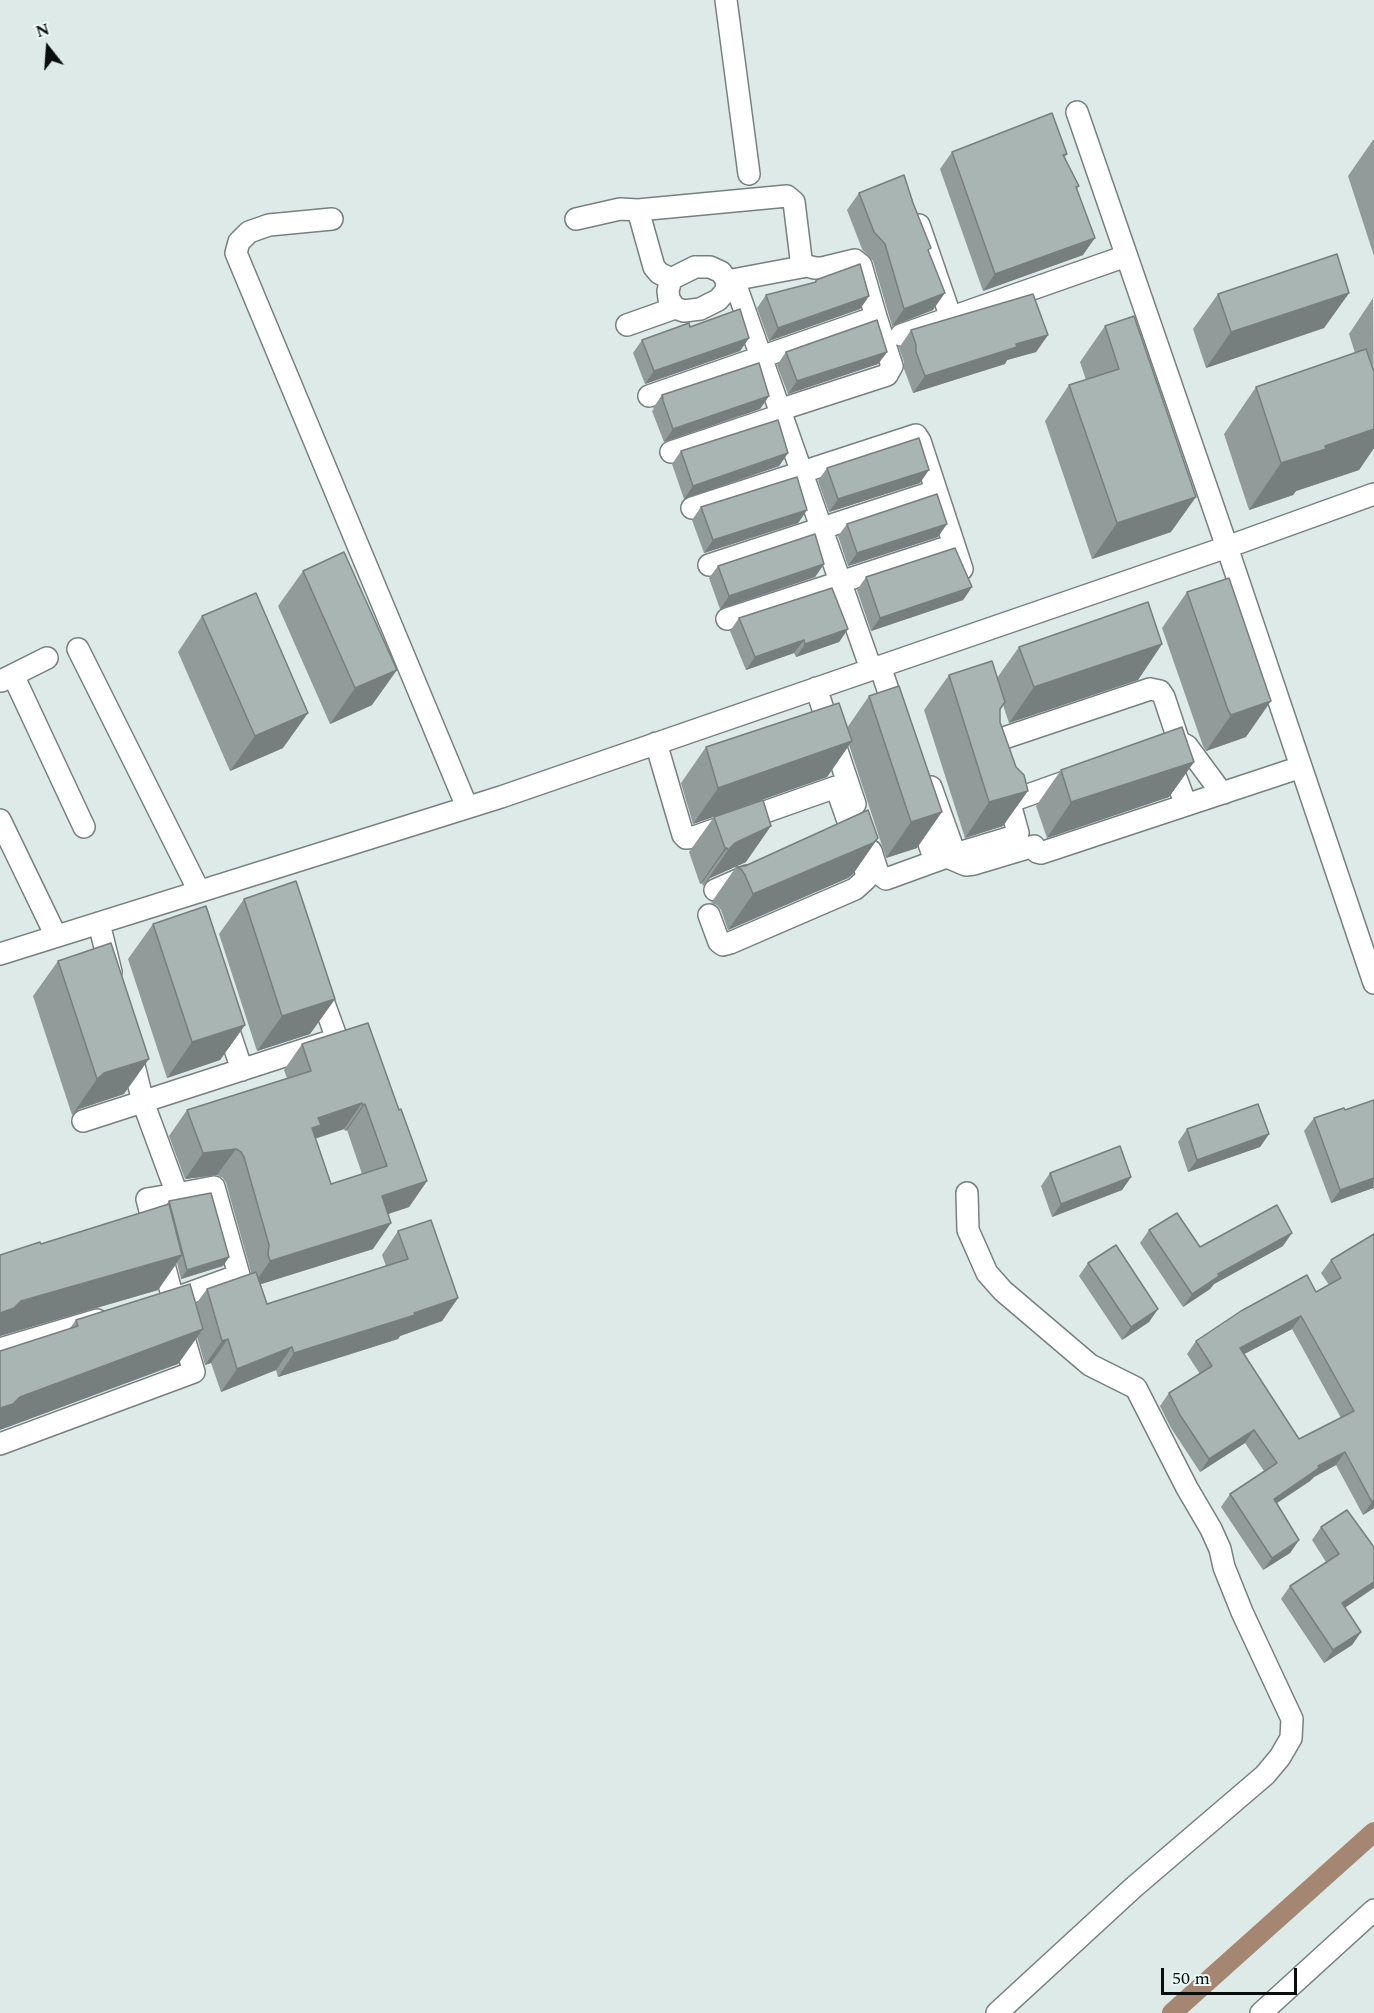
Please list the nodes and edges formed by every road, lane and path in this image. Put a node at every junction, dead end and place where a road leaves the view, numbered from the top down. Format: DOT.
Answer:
graph roads {
  1 [pos="726,0"];
  2 [pos="1077,112"];
  3 [pos="749,174"];
  4 [pos="638,210"];
  5 [pos="915,211"];
  6 [pos="333,219"];
  7 [pos="576,219"];
  8 [pos="1126,256"];
  9 [pos="802,267"];
  10 [pos="671,279"];
  11 [pos="730,280"];
  12 [pos="675,308"];
  13 [pos="876,317"];
  14 [pos="951,318"];
  15 [pos="627,325"];
  16 [pos="901,335"];
  17 [pos="760,357"];
  18 [pos="650,396"];
  19 [pos="780,413"];
  20 [pos="671,452"];
  21 [pos="801,472"];
  22 [pos="936,491"];
  23 [pos="1374,494"];
  24 [pos="692,508"];
  25 [pos="821,528"];
  26 [pos="954,545"];
  27 [pos="1227,547"];
  28 [pos="709,565"];
  29 [pos="962,568"];
  30 [pos="840,582"];
  31 [pos="727,619"];
  32 [pos="78,649"];
  33 [pos="47,658"];
  34 [pos="876,668"];
  35 [pos="6,678"];
  36 [pos="810,690"];
  37 [pos="893,738"];
  38 [pos="656,743"];
  39 [pos="1172,750"];
  40 [pos="924,765"];
  41 [pos="1301,767"];
  42 [pos="836,787"];
  43 [pos="1224,793"];
  44 [pos="912,794"];
  45 [pos="1016,804"];
  46 [pos="1186,806"];
  47 [pos="466,807"];
  48 [pos="0,820"];
  49 [pos="84,827"];
  50 [pos="850,828"];
  51 [pos="830,838"];
  52 [pos="1034,846"];
  53 [pos="946,858"];
  54 [pos="767,866"];
  55 [pos="275,868"];
  56 [pos="282,889"];
  57 [pos="715,890"];
  58 [pos="192,894"];
  59 [pos="709,915"];
  60 [pos="192,918"];
  61 [pos="99,923"];
  62 [pos="56,936"];
  63 [pos="0,954"];
  64 [pos="310,964"];
  65 [pos="1374,983"];
  66 [pos="115,990"];
  67 [pos="217,994"];
  68 [pos="126,1035"];
  69 [pos="242,1070"];
  70 [pos="143,1102"];
  71 [pos="83,1121"];
  72 [pos="967,1192"];
  73 [pos="177,1194"];
  74 [pos="173,1299"];
  75 [pos="150,1305"];
  76 [pos="115,1315"];
  77 [pos="0,1348"];
  78 [pos="0,1444"];
  79 [pos="1374,1910"];
  80 [pos="997,2013"];
  81 [pos="1261,2013"];
  1 -- 3 [label="street"];
  2 -- 8 [label="street"];
  4 -- 7 [label="street"];
  4 -- 9 [label="street"];
  4 -- 10 [label="street"];
  5 -- 14 [label="street"];
  6 -- 47 [label="street"];
  8 -- 14 [label="street"];
  8 -- 27 [label="street"];
  9 -- 11 [label="street"];
  9 -- 13 [label="street"];
  10 -- 11 [label="street"];
  10 -- 12 [label="street"];
  11 -- 12 [label="street"];
  11 -- 17 [label="street"];
  12 -- 15 [label="street"];
  13 -- 17 [label="street"];
  13 -- 19 [label="street"];
  14 -- 16 [label="street"];
  17 -- 18 [label="street"];
  17 -- 19 [label="street"];
  19 -- 20 [label="street"];
  19 -- 21 [label="street"];
  21 -- 22 [label="street"];
  21 -- 24 [label="street"];
  21 -- 25 [label="street"];
  22 -- 25 [label="street"];
  22 -- 26 [label="street"];
  23 -- 27 [label="street"];
  25 -- 28 [label="street"];
  25 -- 30 [label="street"];
  26 -- 29 [label="street"];
  26 -- 30 [label="street"];
  27 -- 34 [label="street"];
  27 -- 41 [label="street"];
  30 -- 31 [label="street"];
  30 -- 34 [label="street"];
  32 -- 58 [label="street"];
  33 -- 35 [label="street"];
  34 -- 36 [label="street"];
  34 -- 37 [label="street"];
  35 -- 49 [label="street"];
  36 -- 38 [label="street"];
  36 -- 42 [label="street"];
  36 -- 53 [label="street"];
  38 -- 42 [label="street"];
  38 -- 47 [label="street"];
  39 -- 43 [label="street"];
  39 -- 45 [label="street"];
  39 -- 45 [label="street"];
  39 -- 46 [label="street"];
  40 -- 53 [label="street"];
  41 -- 43 [label="street"];
  41 -- 65 [label="street"];
  42 -- 50 [label="street"];
  43 -- 46 [label="street"];
  44 -- 53 [label="street"];
  45 -- 52 [label="street"];
  45 -- 53 [label="street"];
  46 -- 52 [label="street"];
  47 -- 55 [label="street"];
  48 -- 62 [label="street"];
  50 -- 51 [label="street"];
  50 -- 59 [label="street"];
  52 -- 53 [label="street"];
  54 -- 57 [label="street"];
  55 -- 56 [label="street"];
  55 -- 58 [label="street"];
  58 -- 60 [label="street"];
  58 -- 61 [label="street"];
  61 -- 62 [label="street"];
  61 -- 66 [label="street"];
  62 -- 63 [label="street"];
  64 -- 69 [label="street"];
  67 -- 69 [label="street"];
  68 -- 70 [label="street"];
  69 -- 70 [label="street"];
  70 -- 71 [label="street"];
  70 -- 73 [label="street"];
  72 -- 80 [label="street"];
  73 -- 74 [label="street"];
  73 -- 74 [label="street"];
  74 -- 75 [label="street"];
  74 -- 78 [label="street"];
  76 -- 77 [label="street"];
  79 -- 81 [label="street"];
}
